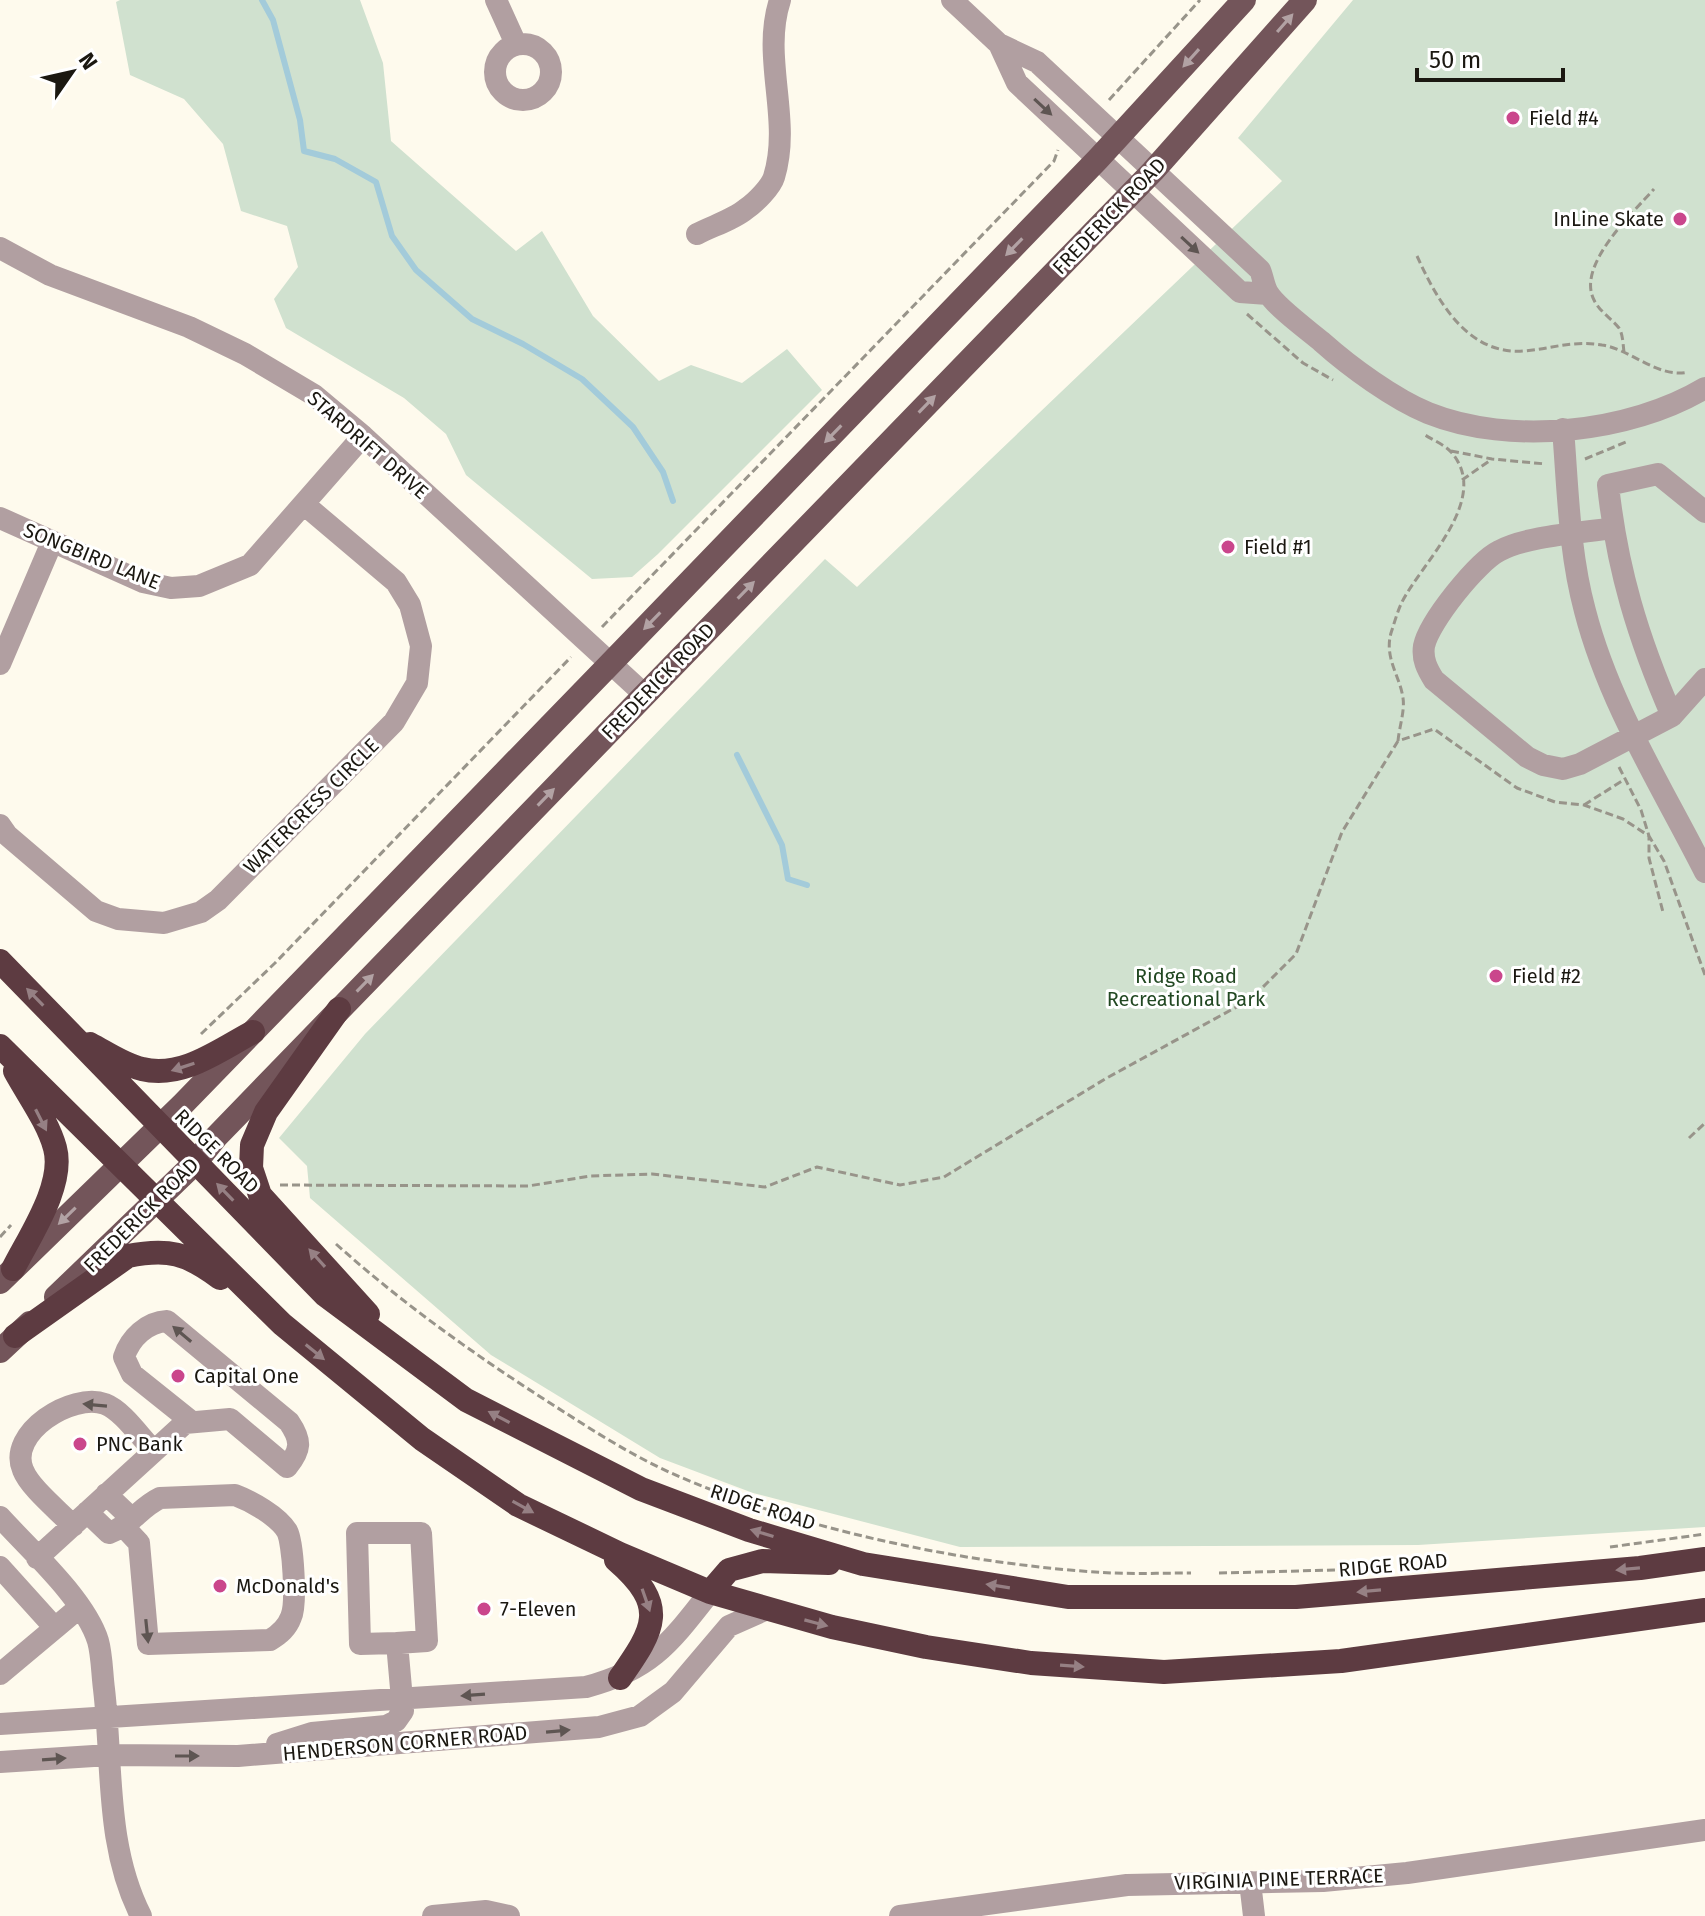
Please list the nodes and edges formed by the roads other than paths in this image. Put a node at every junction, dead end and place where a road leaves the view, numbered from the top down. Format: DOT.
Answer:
graph roads {
  1 [pos="496,0"];
  2 [pos="780,0"];
  3 [pos="952,0"];
  4 [pos="1244,0"];
  5 [pos="1305,0"];
  6 [pos="516,44"];
  7 [pos="999,44"];
  8 [pos="1118,138"];
  9 [pos="1098,159"];
  10 [pos="1153,171"];
  11 [pos="1133,192"];
  12 [pos="697,234"];
  13 [pos="0,248"];
  14 [pos="1268,294"];
  15 [pos="1705,388"];
  16 [pos="1563,429"];
  17 [pos="363,436"];
  18 [pos="305,505"];
  19 [pos="1705,512"];
  20 [pos="0,518"];
  21 [pos="1613,528"];
  22 [pos="1572,535"];
  23 [pos="52,542"];
  24 [pos="611,663"];
  25 [pos="0,664"];
  26 [pos="1705,679"];
  27 [pos="645,695"];
  28 [pos="1672,716"];
  29 [pos="1634,735"];
  30 [pos="0,825"];
  31 [pos="1705,872"];
  32 [pos="0,961"];
  33 [pos="339,1009"];
  34 [pos="253,1032"];
  35 [pos="69,1033"];
  36 [pos="2,1049"];
  37 [pos="160,1127"];
  38 [pos="196,1162"];
  39 [pos="122,1164"];
  40 [pos="158,1201"];
  41 [pos="7,1276"];
  42 [pos="282,1324"];
  43 [pos="8,1344"];
  44 [pos="407,1357"];
  45 [pos="192,1422"];
  46 [pos="154,1451"];
  47 [pos="106,1494"];
  48 [pos="1,1519"];
  49 [pos="80,1519"];
  50 [pos="125,1528"];
  51 [pos="596,1543"];
  52 [pos="37,1558"];
  53 [pos="1705,1559"];
  54 [pos="863,1564"];
  55 [pos="0,1567"];
  56 [pos="710,1592"];
  57 [pos="80,1607"];
  58 [pos="767,1609"];
  59 [pos="1705,1610"];
  60 [pos="55,1628"];
  61 [pos="397,1643"];
  62 [pos="0,1674"];
  63 [pos="620,1678"];
  64 [pos="401,1699"];
  65 [pos="107,1718"];
  66 [pos="0,1724"];
  67 [pos="109,1755"];
  68 [pos="238,1756"];
  69 [pos="0,1762"];
  70 [pos="1705,1830"];
  71 [pos="1250,1882"];
  72 [pos="1053,1906"];
  73 [pos="141,1916"];
  74 [pos="433,1916"];
  75 [pos="509,1916"];
  76 [pos="900,1916"];
  77 [pos="1254,1916"];
  1 -- 6 [label="street"];
  2 -- 12 [label="street"];
  3 -- 7 [label="street"];
  4 -- 8 [label="main road, one-way"];
  10 -- 5 [label="main road, FREDERICK ROAD, one-way"];
  7 -- 8 [label="street"];
  7 -- 9 [label="street, one-way"];
  8 -- 9 [label="main road"];
  8 -- 10 [label="street"];
  9 -- 11 [label="street"];
  9 -- 24 [label="main road, one-way"];
  10 -- 11 [label="main road, FREDERICK ROAD"];
  10 -- 14 [label="street"];
  11 -- 14 [label="street, one-way"];
  27 -- 11 [label="main road, FREDERICK ROAD, one-way"];
  13 -- 17 [label="street, STARDRIFT DRIVE"];
  14 -- 16 [label="street"];
  15 -- 16 [label="street"];
  16 -- 22 [label="street"];
  17 -- 18 [label="street, SONGBIRD LANE"];
  17 -- 24 [label="street, STARDRIFT DRIVE"];
  18 -- 23 [label="street, SONGBIRD LANE"];
  18 -- 30 [label="street, WATERCRESS CIRCLE"];
  19 -- 21 [label="street"];
  20 -- 23 [label="street, SONGBIRD LANE"];
  21 -- 22 [label="street"];
  21 -- 28 [label="street"];
  22 -- 29 [label="street"];
  22 -- 29 [label="street"];
  23 -- 25 [label="street"];
  24 -- 27 [label="street, STARDRIFT DRIVE"];
  24 -- 34 [label="main road"];
  26 -- 28 [label="street"];
  33 -- 27 [label="main road, FREDERICK ROAD, one-way"];
  28 -- 29 [label="street"];
  29 -- 31 [label="street"];
  35 -- 32 [label="highway, RIDGE ROAD, one-way"];
  33 -- 38 [label="main road, FREDERICK ROAD"];
  44 -- 33 [label="highway, one-way"];
  34 -- 35 [label="highway, one-way"];
  34 -- 37 [label="main road"];
  35 -- 37 [label="highway, RIDGE ROAD"];
  36 -- 39 [label="highway"];
  36 -- 41 [label="highway, one-way"];
  37 -- 38 [label="highway, RIDGE ROAD"];
  37 -- 39 [label="main road"];
  38 -- 40 [label="main road, FREDERICK ROAD"];
  44 -- 38 [label="highway, RIDGE ROAD, one-way"];
  39 -- 40 [label="highway"];
  39 -- 41 [label="main road, one-way"];
  40 -- 42 [label="highway"];
  40 -- 43 [label="main road, FREDERICK ROAD"];
  42 -- 43 [label="highway"];
  42 -- 51 [label="highway, one-way"];
  54 -- 44 [label="highway, RIDGE ROAD, one-way"];
  45 -- 45 [label="street, one-way"];
  45 -- 46 [label="street"];
  46 -- 47 [label="street"];
  46 -- 49 [label="street, one-way"];
  47 -- 49 [label="street"];
  47 -- 50 [label="street"];
  48 -- 52 [label="street"];
  49 -- 50 [label="street"];
  49 -- 52 [label="street"];
  50 -- 50 [label="street, one-way"];
  51 -- 56 [label="highway"];
  51 -- 63 [label="highway, one-way"];
  52 -- 57 [label="street"];
  53 -- 54 [label="highway, RIDGE ROAD, one-way"];
  54 -- 56 [label="highway"];
  55 -- 60 [label="street"];
  56 -- 58 [label="highway"];
  56 -- 63 [label="street, HENDERSON CORNER ROAD"];
  57 -- 60 [label="street"];
  57 -- 65 [label="street"];
  58 -- 59 [label="highway, one-way"];
  68 -- 58 [label="street, HENDERSON CORNER ROAD, one-way"];
  60 -- 62 [label="street"];
  61 -- 61 [label="street"];
  61 -- 64 [label="street"];
  63 -- 64 [label="street, HENDERSON CORNER ROAD, one-way"];
  64 -- 65 [label="street, HENDERSON CORNER ROAD"];
  64 -- 68 [label="street"];
  65 -- 66 [label="street, HENDERSON CORNER ROAD"];
  65 -- 67 [label="street"];
  67 -- 68 [label="street, HENDERSON CORNER ROAD, one-way"];
  69 -- 67 [label="street, HENDERSON CORNER ROAD, one-way"];
  67 -- 73 [label="street"];
  70 -- 71 [label="street, VIRGINIA PINE TERRACE"];
  71 -- 72 [label="street, VIRGINIA PINE TERRACE"];
  71 -- 77 [label="street"];
  72 -- 76 [label="street, VIRGINIA PINE TERRACE"];
  74 -- 75 [label="street"];
}
